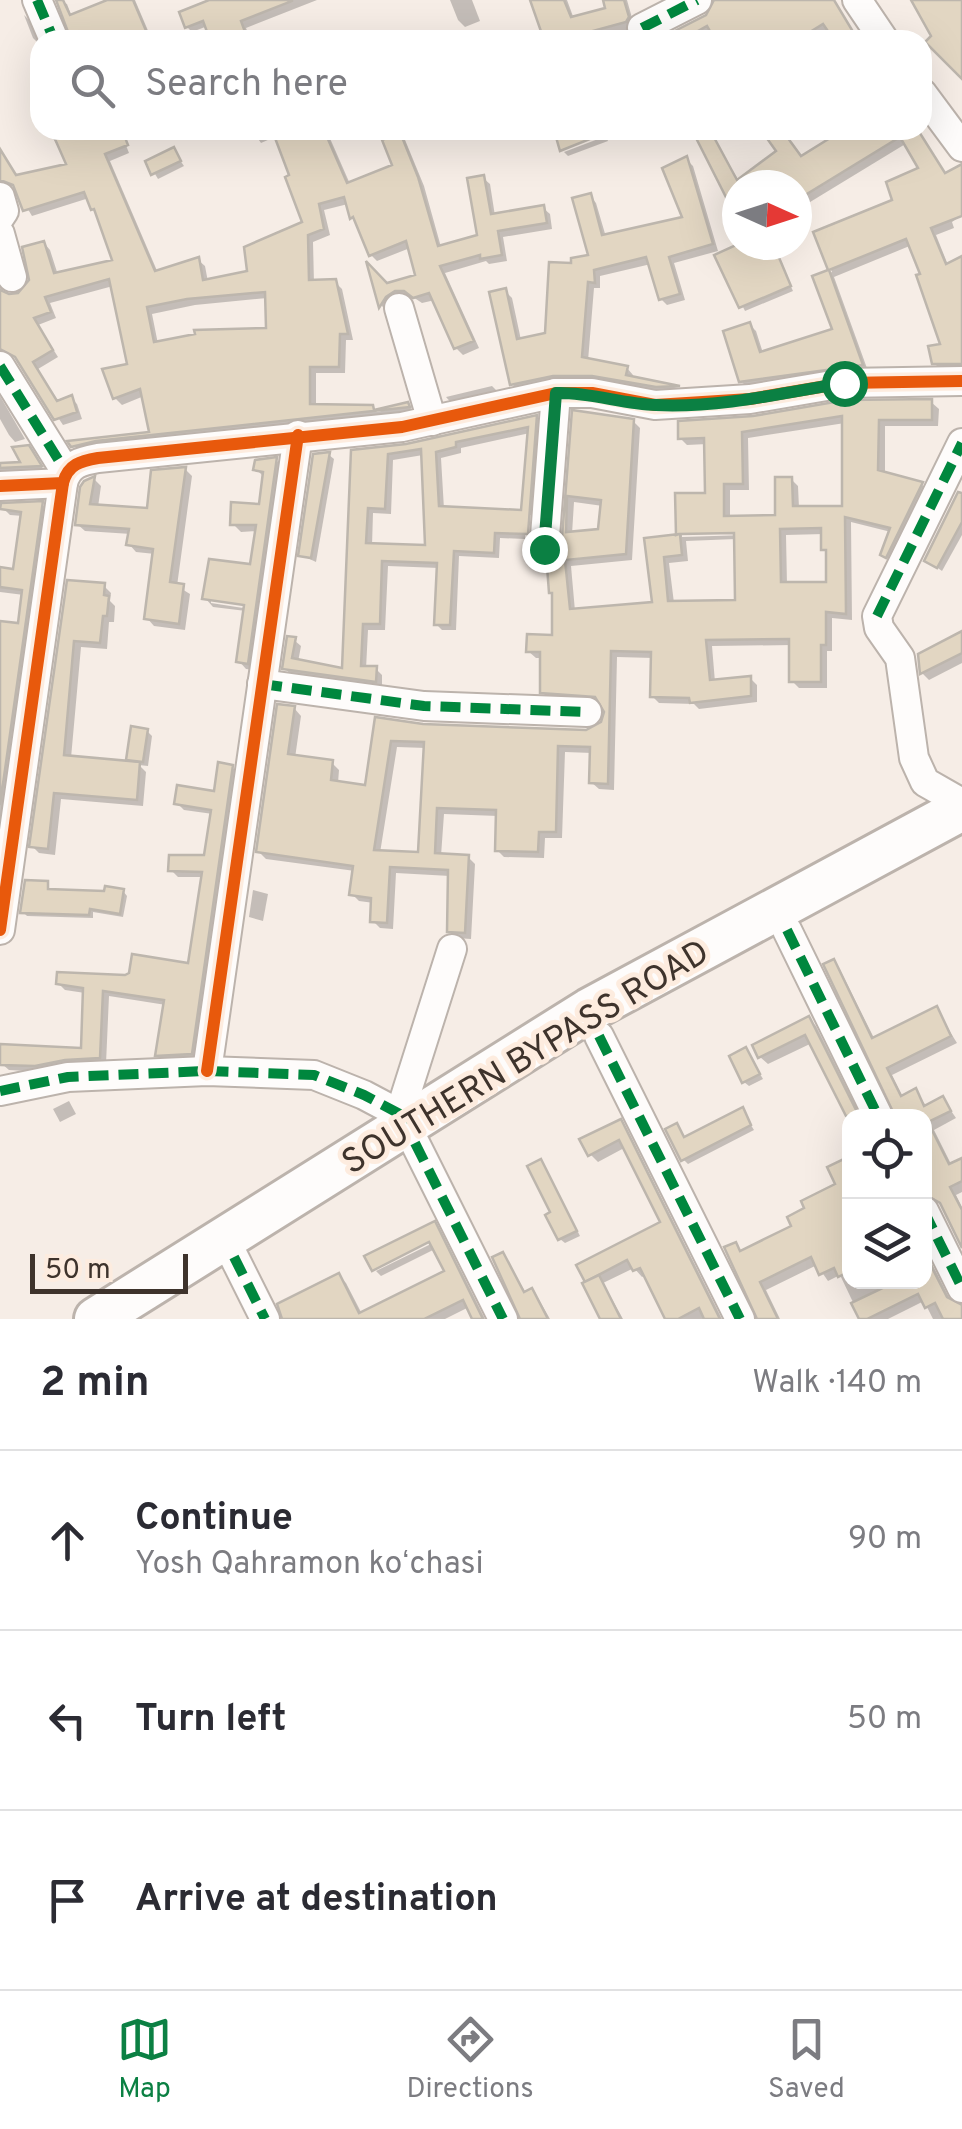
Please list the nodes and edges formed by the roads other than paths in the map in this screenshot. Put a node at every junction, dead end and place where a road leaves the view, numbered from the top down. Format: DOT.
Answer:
graph roads {
  1 [pos="37,0"];
  2 [pos="697,0"];
  3 [pos="857,0"];
  4 [pos="642,28"];
  5 [pos="50,30"];
  6 [pos="877,30"];
  7 [pos="932,106"];
  8 [pos="962,148"];
  9 [pos="0,197"];
  10 [pos="0,217"];
  11 [pos="0,234"];
  12 [pos="12,277"];
  13 [pos="399,308"];
  14 [pos="0,366"];
  15 [pos="962,380"];
  16 [pos="556,393"];
  17 [pos="432,421"];
  18 [pos="298,435"];
  19 [pos="962,443"];
  20 [pos="64,478"];
  21 [pos="0,486"];
  22 [pos="544,549"];
  23 [pos="262,684"];
  24 [pos="588,712"];
  25 [pos="962,806"];
  26 [pos="962,834"];
  27 [pos="0,930"];
  28 [pos="786,930"];
  29 [pos="452,949"];
  30 [pos="600,1036"];
  31 [pos="207,1072"];
  32 [pos="0,1091"];
  33 [pos="875,1109"];
  34 [pos="409,1127"];
  35 [pos="932,1227"];
  36 [pos="234,1256"];
  37 [pos="962,1288"];
  38 [pos="96,1319"];
  39 [pos="139,1319"];
  40 [pos="265,1319"];
  41 [pos="503,1319"];
  42 [pos="740,1319"];
  1 -- 5 [label="street"];
  2 -- 4 [label="street"];
  3 -- 6 [label="street"];
  7 -- 8 [label="street"];
  9 -- 10 [label="street"];
  11 -- 12 [label="street"];
  13 -- 17 [label="street"];
  14 -- 20 [label="street"];
  15 -- 16 [label="street"];
  16 -- 17 [label="street"];
  16 -- 22 [label="street"];
  17 -- 18 [label="street"];
  18 -- 20 [label="street"];
  18 -- 23 [label="street"];
  19 -- 25 [label="street"];
  20 -- 21 [label="street"];
  20 -- 27 [label="street"];
  23 -- 24 [label="street"];
  23 -- 31 [label="street"];
  25 -- 34 [label="highway, SOUTHERN BYPASS ROAD"];
  26 -- 28 [label="highway, SOUTHERN BYPASS ROAD"];
  28 -- 30 [label="highway, SOUTHERN BYPASS ROAD"];
  28 -- 33 [label="street"];
  29 -- 34 [label="street"];
  30 -- 34 [label="highway, SOUTHERN BYPASS ROAD"];
  30 -- 42 [label="street"];
  31 -- 32 [label="street"];
  31 -- 34 [label="street"];
  34 -- 36 [label="highway, SOUTHERN BYPASS ROAD"];
  34 -- 38 [label="highway, SOUTHERN BYPASS ROAD"];
  34 -- 41 [label="street"];
  35 -- 37 [label="street"];
  36 -- 39 [label="highway, SOUTHERN BYPASS ROAD"];
  36 -- 40 [label="street"];
}
